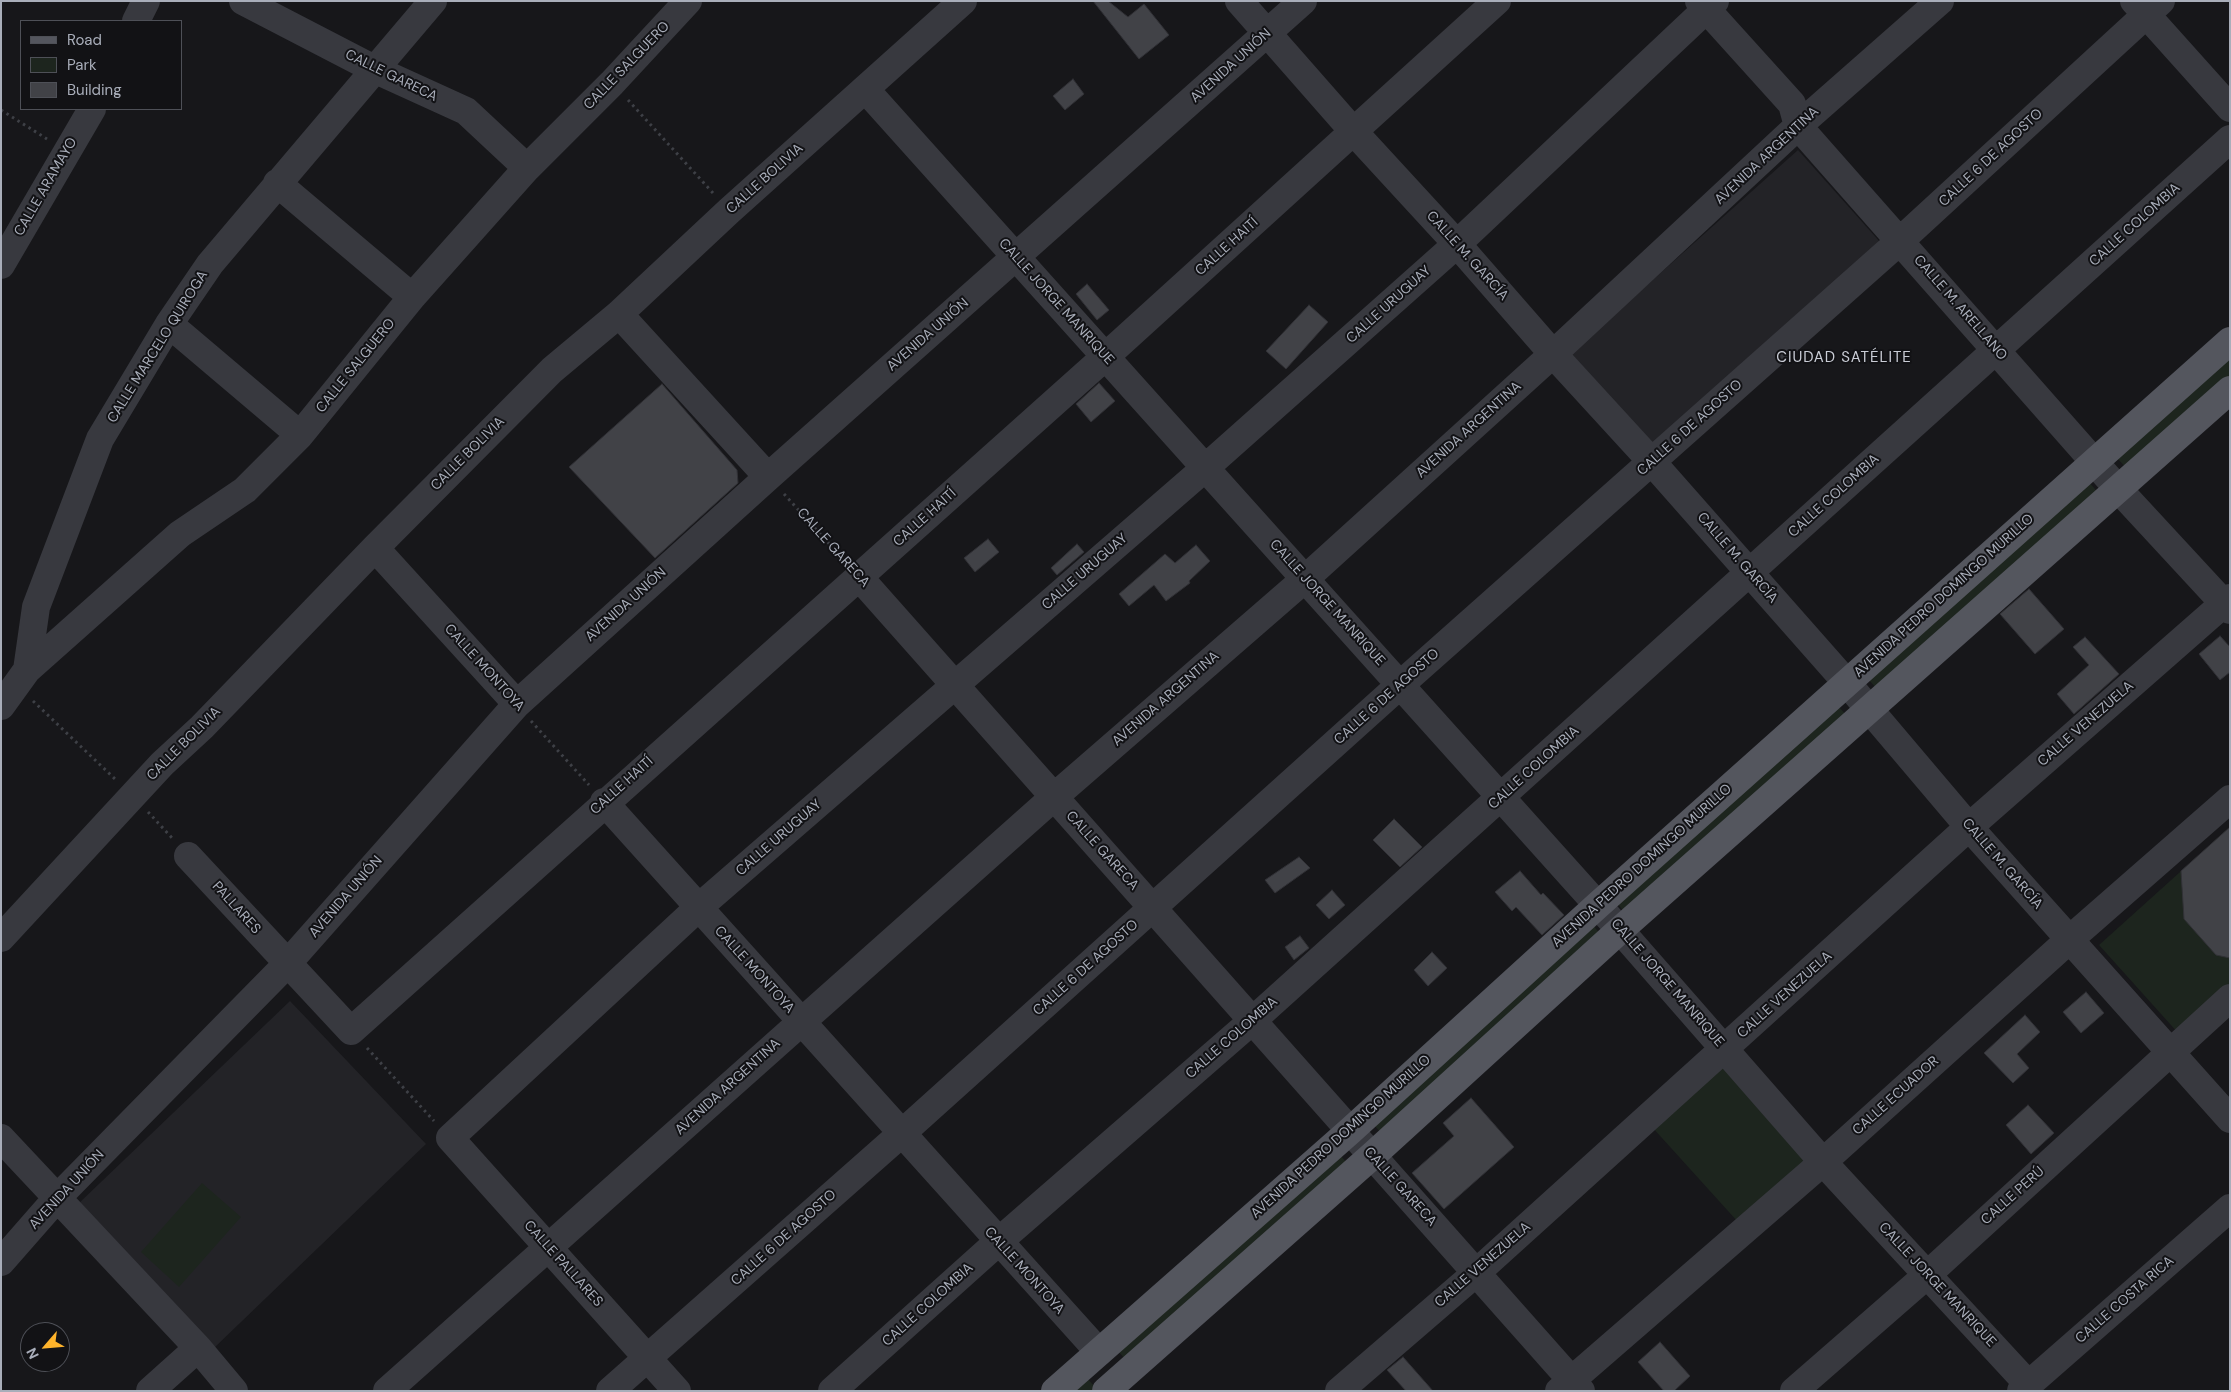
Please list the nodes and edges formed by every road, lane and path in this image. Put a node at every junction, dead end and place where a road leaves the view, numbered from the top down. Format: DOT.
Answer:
graph roads {
  1 [pos="146,1"];
  2 [pos="243,1"];
  3 [pos="433,1"];
  4 [pos="688,1"];
  5 [pos="964,1"];
  6 [pos="1239,1"];
  7 [pos="1303,1"];
  8 [pos="1497,1"];
  9 [pos="1940,1"];
  10 [pos="1707,4"];
  11 [pos="2147,6"];
  12 [pos="136,20"];
  13 [pos="1267,34"];
  14 [pos="376,70"];
  15 [pos="612,83"];
  16 [pos="866,90"];
  17 [pos="2230,108"];
  18 [pos="1,110"];
  19 [pos="91,110"];
  20 [pos="1798,126"];
  21 [pos="1354,132"];
  22 [pos="2230,139"];
  23 [pos="67,152"];
  24 [pos="527,168"];
  25 [pos="278,183"];
  26 [pos="729,211"];
  27 [pos="1901,240"];
  28 [pos="1458,244"];
  29 [pos="1016,258"];
  30 [pos="1,265"];
  31 [pos="412,297"];
  32 [pos="619,314"];
  33 [pos="169,324"];
  34 [pos="2230,341"];
  35 [pos="1996,351"];
  36 [pos="1553,354"];
  37 [pos="1106,357"];
  38 [pos="2230,390"];
  39 [pos="300,435"];
  40 [pos="1652,462"];
  41 [pos="2095,462"];
  42 [pos="1204,469"];
  43 [pos="768,476"];
  44 [pos="2119,490"];
  45 [pos="375,548"];
  46 [pos="1749,572"];
  47 [pos="859,577"];
  48 [pos="1306,578"];
  49 [pos="2228,604"];
  50 [pos="1847,683"];
  51 [pos="955,685"];
  52 [pos="1400,685"];
  53 [pos="15,687"];
  54 [pos="517,704"];
  55 [pos="1870,711"];
  56 [pos="133,796"];
  57 [pos="1054,797"];
  58 [pos="1501,797"];
  59 [pos="2230,799"];
  60 [pos="604,802"];
  61 [pos="1970,827"];
  62 [pos="188,856"];
  63 [pos="1598,905"];
  64 [pos="698,908"];
  65 [pos="1152,908"];
  66 [pos="1620,930"];
  67 [pos="1,938"];
  68 [pos="2069,940"];
  69 [pos="287,964"];
  70 [pos="2230,998"];
  71 [pos="1252,1021"];
  72 [pos="800,1022"];
  73 [pos="351,1031"];
  74 [pos="1725,1050"];
  75 [pos="2172,1052"];
  76 [pos="2230,1119"];
  77 [pos="1350,1131"];
  78 [pos="901,1134"];
  79 [pos="1,1138"];
  80 [pos="450,1138"];
  81 [pos="1372,1155"];
  82 [pos="1823,1162"];
  83 [pos="58,1197"];
  84 [pos="2230,1208"];
  85 [pos="998,1242"];
  86 [pos="548,1248"];
  87 [pos="1,1262"];
  88 [pos="1476,1273"];
  89 [pos="1927,1275"];
  90 [pos="198,1348"];
  91 [pos="1099,1352"];
  92 [pos="648,1358"];
  93 [pos="1120,1386"];
  94 [pos="1570,1387"];
  95 [pos="2025,1387"];
  96 [pos="150,1391"];
  97 [pos="234,1391"];
  98 [pos="387,1391"];
  99 [pos="610,1391"];
  100 [pos="676,1391"];
  101 [pos="832,1391"];
  102 [pos="1055,1391"];
  103 [pos="1339,1391"];
  104 [pos="1794,1391"];
  1 -- 12 [label="street"];
  2 -- 14 [label="street, CALLE GARECA"];
  3 -- 14 [label="street, CALLE MARCELO QUIROGA"];
  4 -- 15 [label="street, CALLE SALGUERO"];
  5 -- 16 [label="street, CALLE BOLIVIA"];
  6 -- 13 [label="street, CALLE M. GARCÍA"];
  7 -- 13 [label="street, AVENIDA UNIÓN"];
  8 -- 21 [label="street, CALLE HAITÍ"];
  9 -- 20 [label="street, AVENIDA ARGENTINA"];
  10 -- 20 [label="street, CALLE M. ARELLANO"];
  10 -- 28 [label="street, CALLE URUGUAY"];
  11 -- 17 [label="street"];
  11 -- 27 [label="street, CALLE 6 DE AGOSTO"];
  13 -- 21 [label="street, CALLE M. GARCÍA"];
  13 -- 29 [label="street, AVENIDA UNIÓN"];
  14 -- 24 [label="street, CALLE GARECA"];
  14 -- 25 [label="street, CALLE MARCELO QUIROGA"];
  15 -- 24 [label="street, CALLE SALGUERO"];
  15 -- 26 [label="path"];
  16 -- 26 [label="street, CALLE BOLIVIA"];
  16 -- 29 [label="street, CALLE JORGE MANRIQUE"];
  18 -- 23 [label="path"];
  19 -- 23 [label="street, CALLE ARAMAYO"];
  20 -- 27 [label="street, CALLE M. ARELLANO"];
  20 -- 36 [label="street, AVENIDA ARGENTINA"];
  21 -- 28 [label="street, CALLE M. GARCÍA"];
  21 -- 37 [label="street, CALLE HAITÍ"];
  22 -- 35 [label="street, CALLE COLOMBIA"];
  23 -- 30 [label="street, CALLE ARAMAYO"];
  24 -- 31 [label="street, CALLE SALGUERO"];
  25 -- 31 [label="street"];
  25 -- 33 [label="street, CALLE MARCELO QUIROGA"];
  26 -- 32 [label="street, CALLE BOLIVIA"];
  27 -- 35 [label="street, CALLE M. ARELLANO"];
  27 -- 40 [label="street, CALLE 6 DE AGOSTO"];
  28 -- 36 [label="street, CALLE M. GARCÍA"];
  28 -- 42 [label="street, CALLE URUGUAY"];
  29 -- 37 [label="street, CALLE JORGE MANRIQUE"];
  29 -- 43 [label="street, AVENIDA UNIÓN"];
  31 -- 39 [label="street, CALLE SALGUERO"];
  32 -- 43 [label="street"];
  32 -- 45 [label="street, CALLE BOLIVIA"];
  33 -- 39 [label="street"];
  33 -- 53 [label="street, CALLE MARCELO QUIROGA"];
  34 -- 41 [label="main road, AVENIDA PEDRO DOMINGO MURILLO"];
  35 -- 41 [label="street, CALLE M. ARELLANO"];
  35 -- 46 [label="street, CALLE COLOMBIA"];
  36 -- 40 [label="street, CALLE M. GARCÍA"];
  36 -- 48 [label="street, AVENIDA ARGENTINA"];
  37 -- 42 [label="street, CALLE JORGE MANRIQUE"];
  37 -- 47 [label="street, CALLE HAITÍ"];
  38 -- 44 [label="main road"];
  39 -- 53 [label="street, CALLE SALGUERO"];
  40 -- 46 [label="street, CALLE M. GARCÍA"];
  40 -- 52 [label="street, CALLE 6 DE AGOSTO"];
  41 -- 44 [label="street, CALLE M. ARELLANO"];
  41 -- 50 [label="main road, AVENIDA PEDRO DOMINGO MURILLO"];
  42 -- 48 [label="street, CALLE JORGE MANRIQUE"];
  42 -- 51 [label="street, CALLE URUGUAY"];
  43 -- 47 [label="path, CALLE GARECA"];
  43 -- 54 [label="street, AVENIDA UNIÓN"];
  44 -- 49 [label="street, CALLE M. ARELLANO"];
  44 -- 55 [label="main road"];
  45 -- 54 [label="street, CALLE MONTOYA"];
  45 -- 56 [label="street, CALLE BOLIVIA"];
  46 -- 50 [label="street, CALLE M. GARCÍA"];
  46 -- 58 [label="street, CALLE COLOMBIA"];
  47 -- 51 [label="street, CALLE GARECA"];
  47 -- 60 [label="street, CALLE HAITÍ"];
  48 -- 52 [label="street, CALLE JORGE MANRIQUE"];
  48 -- 57 [label="street, AVENIDA ARGENTINA"];
  49 -- 61 [label="street, CALLE VENEZUELA"];
  50 -- 55 [label="street, CALLE M. GARCÍA"];
  50 -- 63 [label="main road, AVENIDA PEDRO DOMINGO MURILLO"];
  51 -- 57 [label="street, CALLE GARECA"];
  51 -- 64 [label="street, CALLE URUGUAY"];
  52 -- 58 [label="street, CALLE JORGE MANRIQUE"];
  52 -- 65 [label="street, CALLE 6 DE AGOSTO"];
  53 -- 56 [label="path"];
  54 -- 60 [label="path, CALLE MONTOYA"];
  54 -- 69 [label="street, AVENIDA UNIÓN"];
  55 -- 61 [label="street, CALLE M. GARCÍA"];
  55 -- 66 [label="main road"];
  56 -- 62 [label="path"];
  56 -- 67 [label="street, CALLE BOLIVIA"];
  57 -- 65 [label="street, CALLE GARECA"];
  57 -- 72 [label="street, AVENIDA ARGENTINA"];
  58 -- 63 [label="street, CALLE JORGE MANRIQUE"];
  58 -- 71 [label="street, CALLE COLOMBIA"];
  59 -- 68 [label="street, CALLE ECUADOR"];
  60 -- 64 [label="street, CALLE MONTOYA"];
  60 -- 73 [label="street, CALLE HAITÍ"];
  61 -- 68 [label="street, CALLE M. GARCÍA"];
  61 -- 74 [label="street, CALLE VENEZUELA"];
  62 -- 69 [label="street, PALLARES"];
  63 -- 66 [label="street, CALLE JORGE MANRIQUE"];
  63 -- 77 [label="main road, AVENIDA PEDRO DOMINGO MURILLO"];
  64 -- 72 [label="street, CALLE MONTOYA"];
  64 -- 80 [label="street, CALLE URUGUAY"];
  65 -- 71 [label="street, CALLE GARECA"];
  65 -- 78 [label="street, CALLE 6 DE AGOSTO"];
  66 -- 74 [label="street, CALLE JORGE MANRIQUE"];
  66 -- 81 [label="main road"];
  68 -- 75 [label="street, CALLE M. GARCÍA"];
  68 -- 82 [label="street, CALLE ECUADOR"];
  69 -- 73 [label="street, PALLARES"];
  69 -- 83 [label="street, AVENIDA UNIÓN"];
  70 -- 75 [label="street, CALLE PERÚ"];
  71 -- 77 [label="street, CALLE GARECA"];
  71 -- 85 [label="street, CALLE COLOMBIA"];
  72 -- 78 [label="street, CALLE MONTOYA"];
  72 -- 86 [label="street, AVENIDA ARGENTINA"];
  73 -- 80 [label="path"];
  74 -- 82 [label="street, CALLE JORGE MANRIQUE"];
  74 -- 88 [label="street, CALLE VENEZUELA"];
  75 -- 76 [label="street, CALLE M. GARCÍA"];
  75 -- 89 [label="street, CALLE PERÚ"];
  77 -- 81 [label="street, CALLE GARECA"];
  77 -- 91 [label="main road, AVENIDA PEDRO DOMINGO MURILLO"];
  78 -- 85 [label="street, CALLE MONTOYA"];
  78 -- 92 [label="street, CALLE 6 DE AGOSTO"];
  79 -- 83 [label="street"];
  80 -- 86 [label="street, CALLE PALLARES"];
  81 -- 88 [label="street, CALLE GARECA"];
  81 -- 93 [label="main road"];
  82 -- 89 [label="street, CALLE JORGE MANRIQUE"];
  82 -- 94 [label="street, CALLE ECUADOR"];
  83 -- 87 [label="street, AVENIDA UNIÓN"];
  83 -- 90 [label="street"];
  84 -- 95 [label="street, CALLE COSTA RICA"];
  85 -- 91 [label="street, CALLE MONTOYA"];
  85 -- 101 [label="street, CALLE COLOMBIA"];
  86 -- 92 [label="street, CALLE PALLARES"];
  86 -- 98 [label="street, AVENIDA ARGENTINA"];
  88 -- 94 [label="street, CALLE GARECA"];
  88 -- 103 [label="street, CALLE VENEZUELA"];
  89 -- 95 [label="street, CALLE JORGE MANRIQUE"];
  89 -- 104 [label="street, CALLE PERÚ"];
  90 -- 96 [label="street"];
  90 -- 97 [label="street"];
  91 -- 93 [label="main road, CALLE MONTOYA"];
  91 -- 102 [label="main road, AVENIDA PEDRO DOMINGO MURILLO"];
  92 -- 99 [label="street, CALLE 6 DE AGOSTO"];
  92 -- 100 [label="street, CALLE PALLARES"];
}
